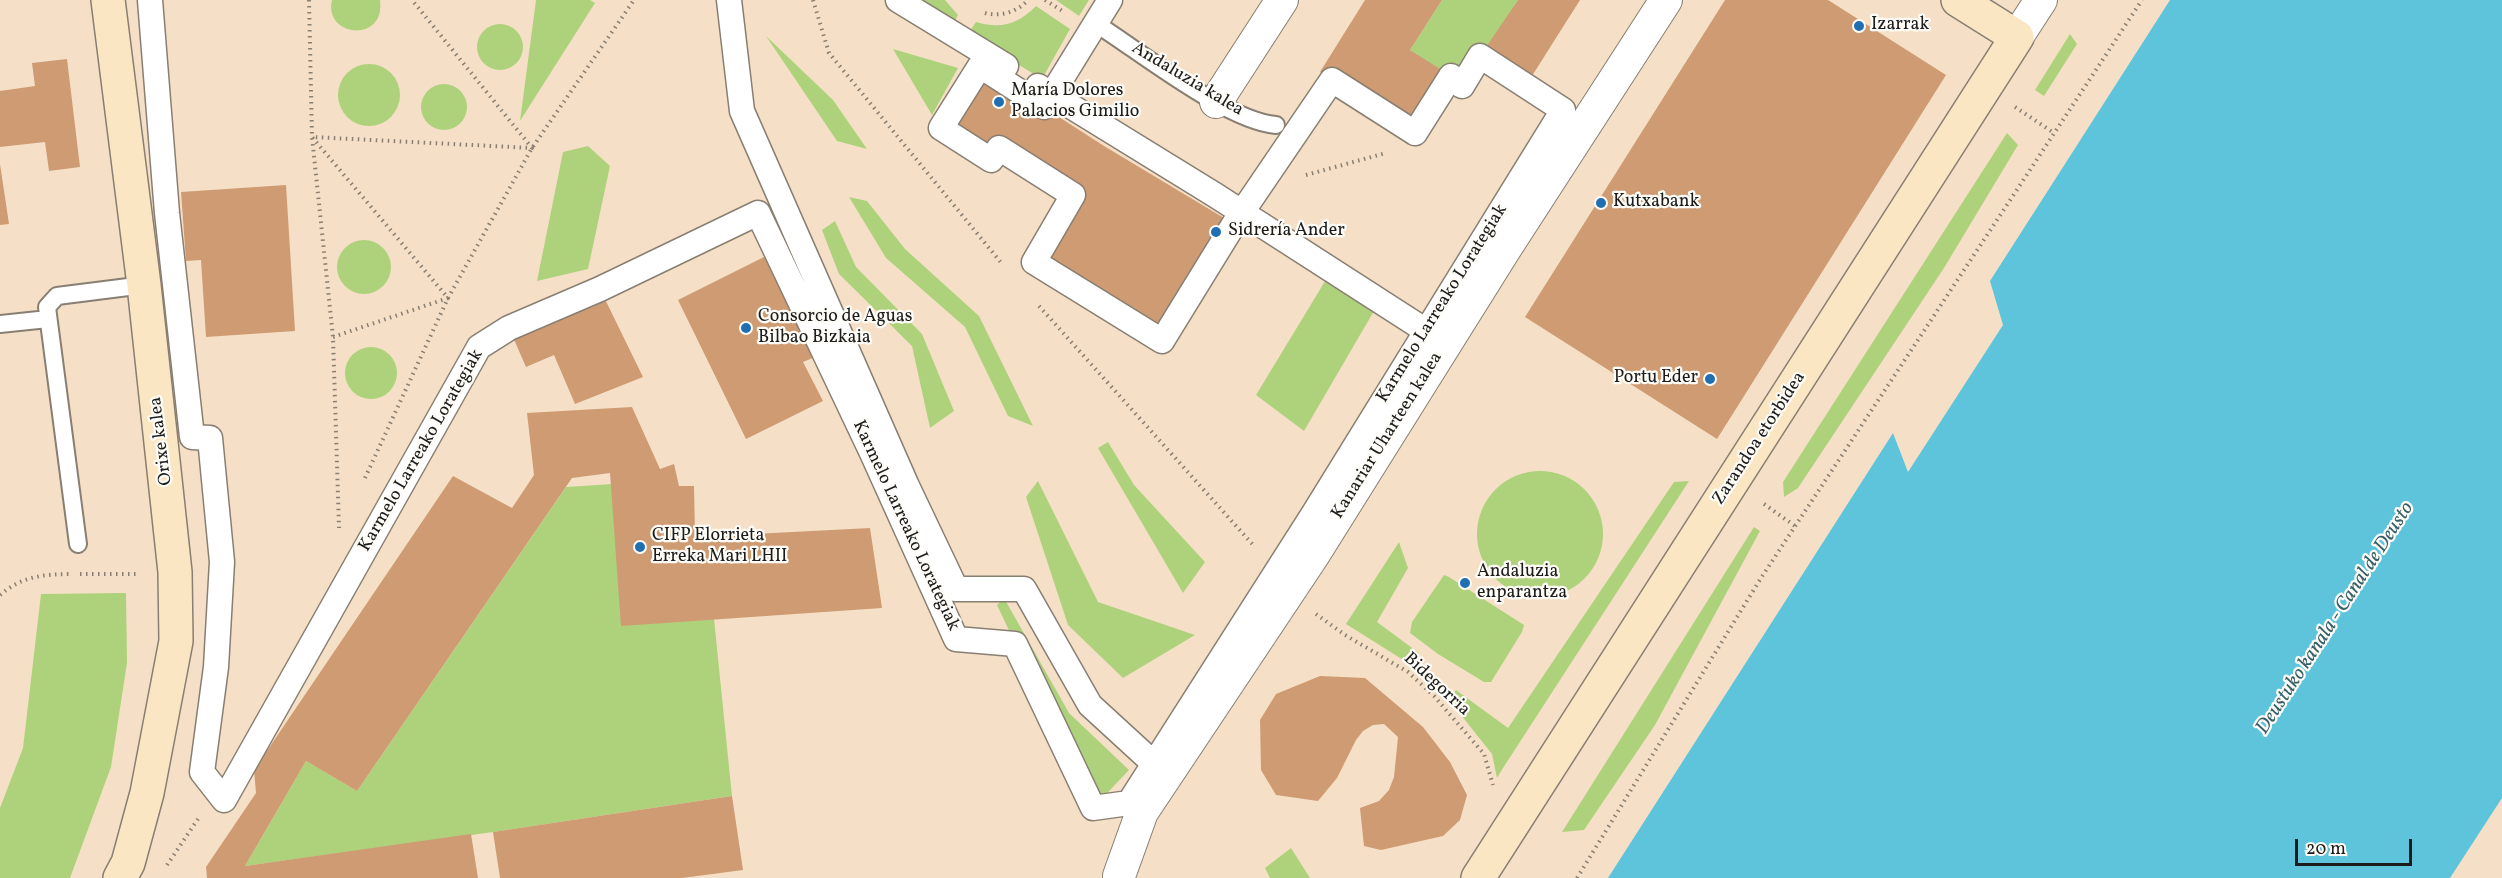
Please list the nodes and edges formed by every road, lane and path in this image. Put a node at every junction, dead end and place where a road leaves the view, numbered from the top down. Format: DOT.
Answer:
graph roads {
  1 [pos="108,0"];
  2 [pos="150,0"];
  3 [pos="309,0"];
  4 [pos="412,0"];
  5 [pos="634,0"];
  6 [pos="729,0"];
  7 [pos="898,0"];
  8 [pos="1028,0"];
  9 [pos="1110,0"];
  10 [pos="1282,0"];
  11 [pos="1666,0"];
  12 [pos="1958,0"];
  13 [pos="2041,0"];
  14 [pos="2142,0"];
  15 [pos="982,12"];
  16 [pos="1101,27"];
  17 [pos="2017,37"];
  18 [pos="1052,94"];
  19 [pos="1216,102"];
  20 [pos="2011,105"];
  21 [pos="1276,125"];
  22 [pos="2054,133"];
  23 [pos="312,138"];
  24 [pos="538,139"];
  25 [pos="1393,151"];
  26 [pos="1258,189"];
  27 [pos="1242,213"];
  28 [pos="144,285"];
  29 [pos="48,319"];
  30 [pos="0,324"];
  31 [pos="1417,325"];
  32 [pos="333,337"];
  33 [pos="1764,504"];
  34 [pos="1796,526"];
  35 [pos="339,535"];
  36 [pos="78,544"];
  37 [pos="146,574"];
  38 [pos="0,596"];
  39 [pos="1313,612"];
  40 [pos="1150,760"];
  41 [pos="1512,825"];
  42 [pos="1114,877"];
  43 [pos="120,878"];
  44 [pos="1478,878"];
  45 [pos="1577,878"];
  1 -- 28 [label="main road, Orixe kalea"];
  2 -- 26 [label="street, Karmelo Larreako Lorategiak"];
  3 -- 23 [label="path"];
  4 -- 23 [label="path"];
  5 -- 24 [label="path"];
  6 -- 40 [label="street"];
  7 -- 18 [label="street"];
  8 -- 15 [label="path"];
  9 -- 18 [label="street"];
  10 -- 19 [label="street"];
  11 -- 42 [label="street, Kanariar Uharteen kalea"];
  12 -- 17 [label="main road"];
  13 -- 17 [label="street, Zarandoa etorbidea"];
  14 -- 22 [label="path"];
  16 -- 19 [label="lane, Andaluzia kalea"];
  17 -- 41 [label="main road, Zarandoa etorbidea"];
  18 -- 27 [label="street"];
  18 -- 27 [label="street, Karmelo Larreako Lorategiak"];
  19 -- 21 [label="lane, Andaluzia kalea"];
  20 -- 22 [label="path"];
  22 -- 34 [label="path"];
  23 -- 32 [label="path"];
  23 -- 32 [label="path"];
  25 -- 26 [label="path"];
  26 -- 27 [label="street, Karmelo Larreako Lorategiak"];
  27 -- 31 [label="street"];
  28 -- 29 [label="lane"];
  28 -- 43 [label="main road, Orixe kalea"];
  29 -- 30 [label="lane"];
  29 -- 36 [label="lane"];
  32 -- 35 [label="path"];
  33 -- 34 [label="path"];
  34 -- 45 [label="path"];
  37 -- 38 [label="path"];
  39 -- 41 [label="path, Bidegorria"];
  41 -- 44 [label="main road, Zarandoa etorbidea"];
}
